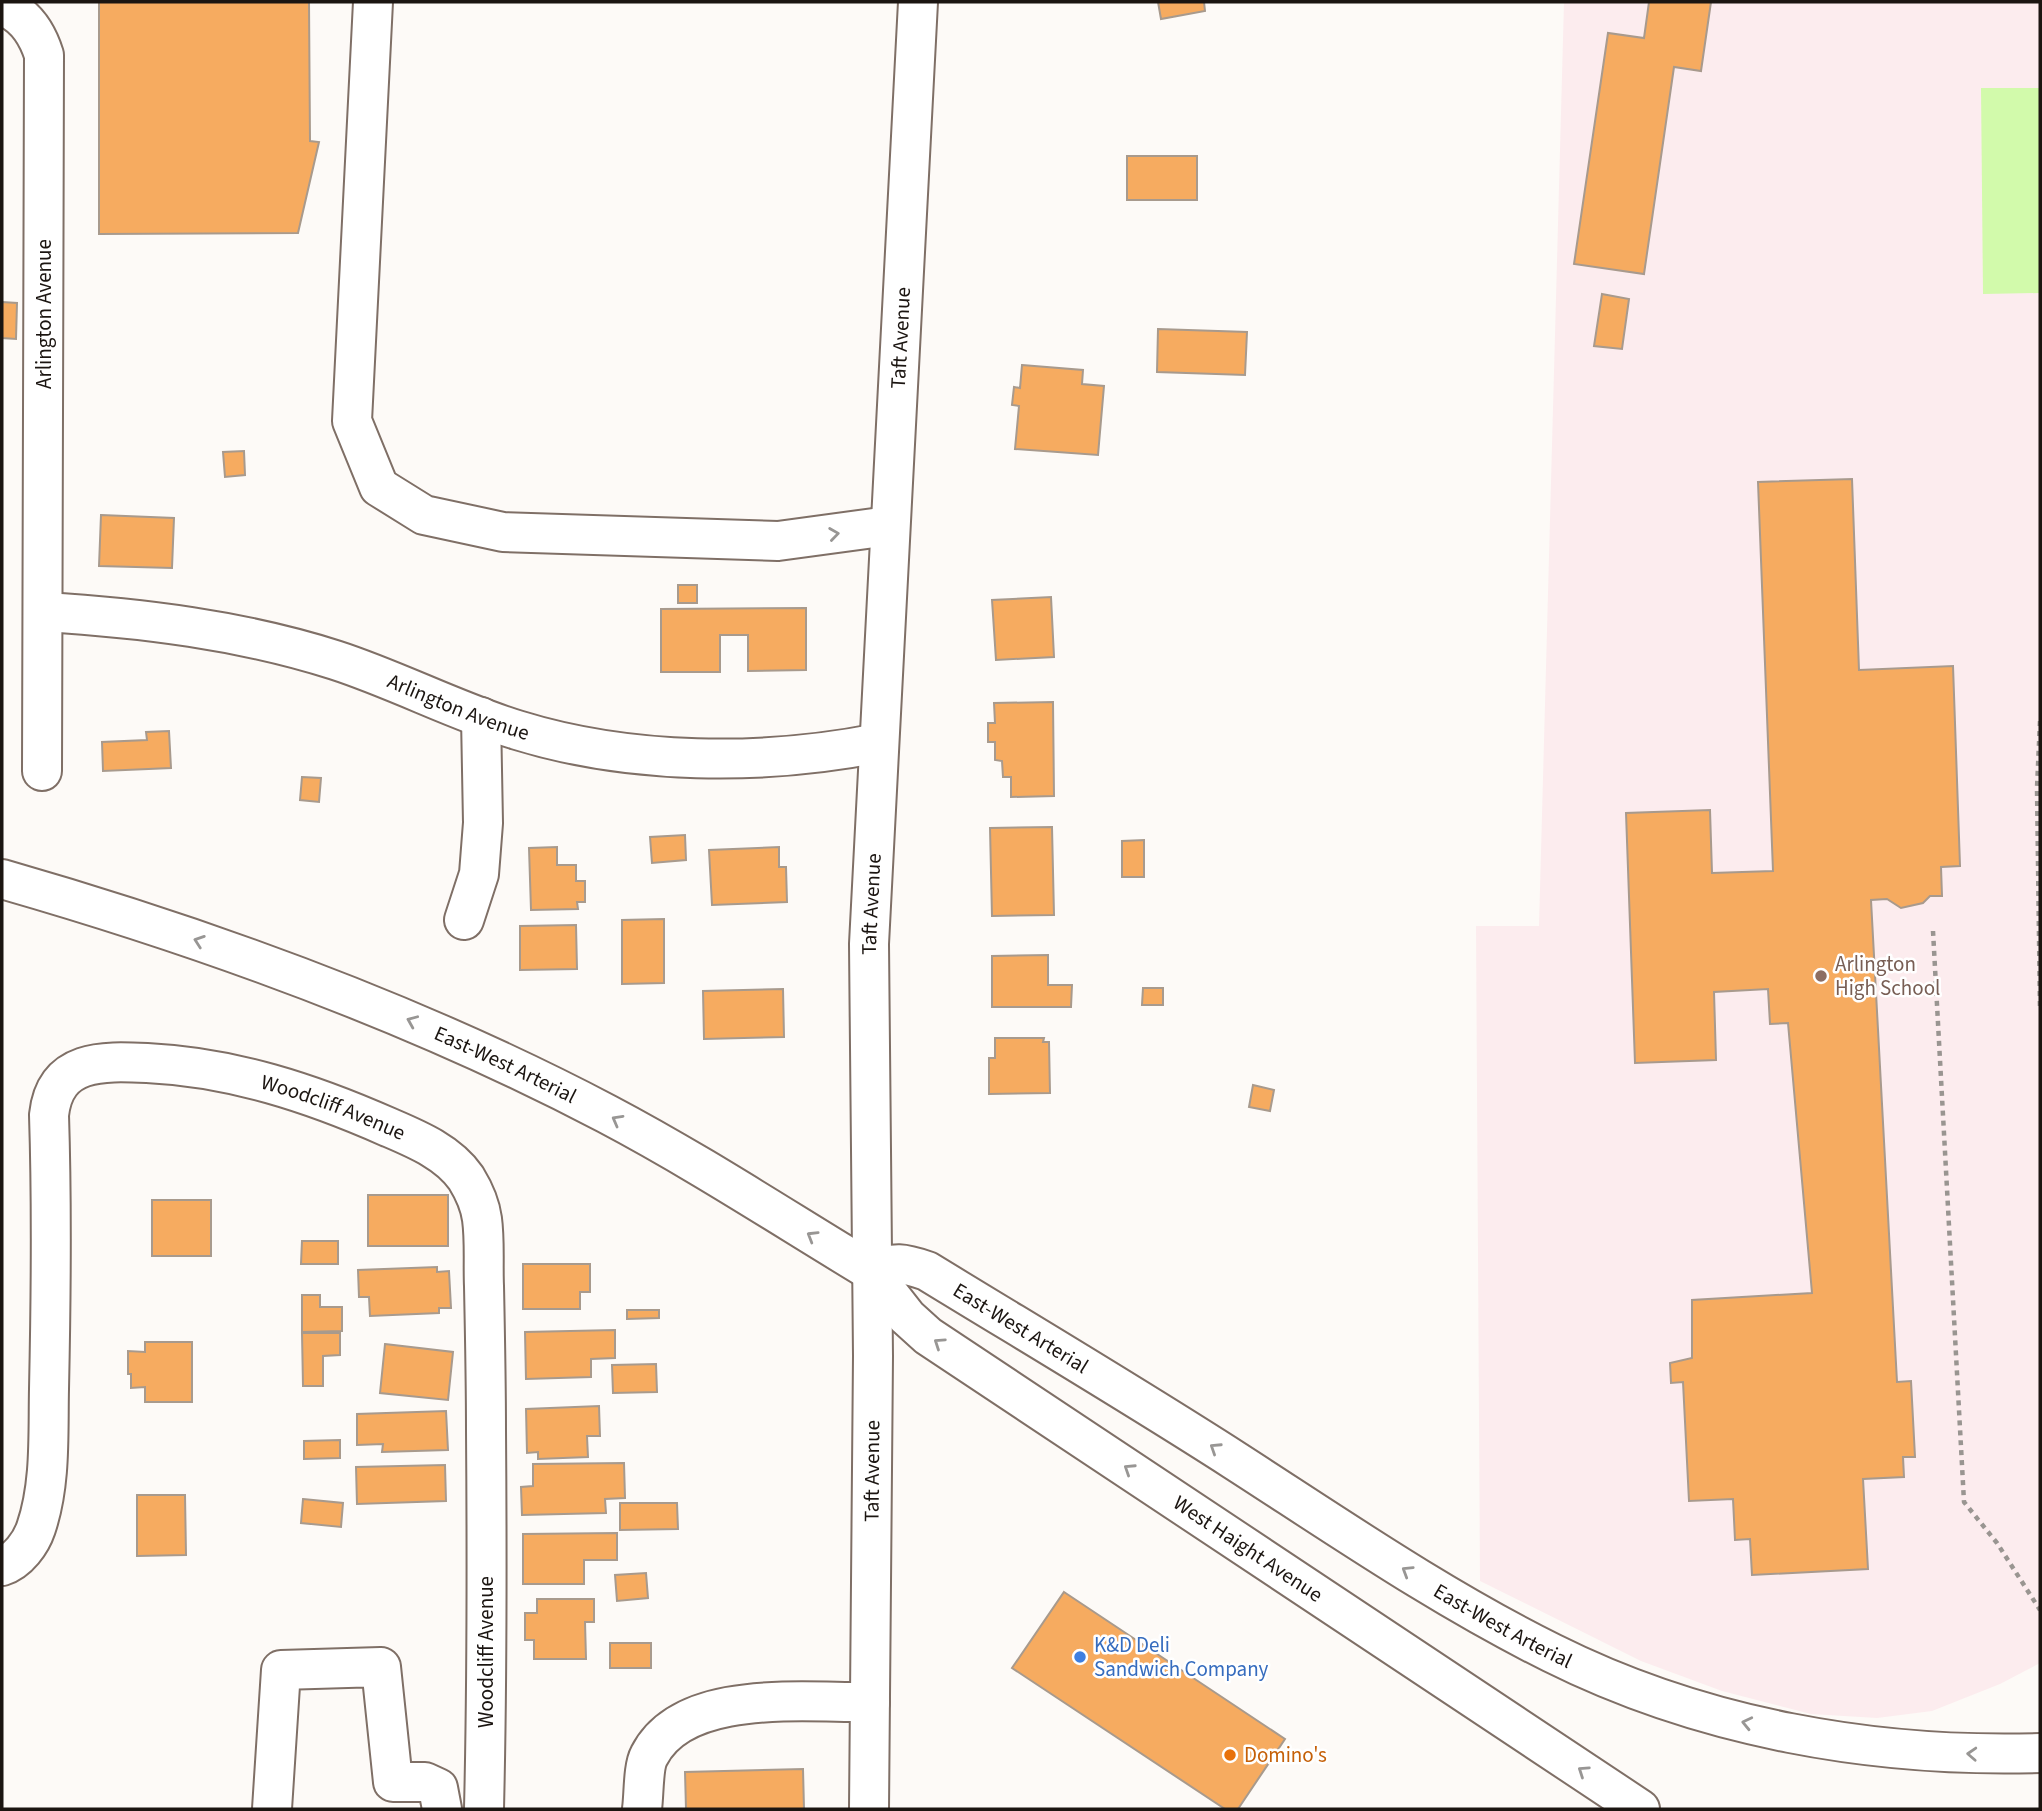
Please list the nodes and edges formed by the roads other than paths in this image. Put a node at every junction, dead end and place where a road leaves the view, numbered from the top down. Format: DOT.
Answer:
graph roads {
  1 [pos="373,2"];
  2 [pos="918,2"];
  3 [pos="14,13"];
  4 [pos="889,526"];
  5 [pos="43,612"];
  6 [pos="481,717"];
  7 [pos="878,743"];
  8 [pos="42,771"];
  9 [pos="2,879"];
  10 [pos="464,920"];
  11 [pos="871,1271"];
  12 [pos="2,1566"];
  13 [pos="870,1702"];
  14 [pos="2040,1753"];
  15 [pos="272,1809"];
  16 [pos="442,1809"];
  17 [pos="484,1809"];
  18 [pos="642,1809"];
  19 [pos="869,1809"];
  20 [pos="1640,1809"];
  1 -- 4 [label="main road, one-way"];
  2 -- 4 [label="main road, Taft Avenue"];
  3 -- 5 [label="main road, Arlington Avenue"];
  4 -- 7 [label="main road, Taft Avenue"];
  5 -- 6 [label="main road, Arlington Avenue"];
  5 -- 8 [label="main road, Arlington Avenue"];
  6 -- 7 [label="main road, Arlington Avenue"];
  6 -- 10 [label="main road"];
  7 -- 11 [label="main road, Taft Avenue"];
  11 -- 9 [label="main road, East-West Arterial, one-way"];
  11 -- 13 [label="main road, Taft Avenue"];
  14 -- 11 [label="main road, East-West Arterial, one-way"];
  20 -- 11 [label="main road, West Haight Avenue, one-way"];
  12 -- 17 [label="main road, Woodcliff Avenue"];
  13 -- 18 [label="main road"];
  13 -- 19 [label="main road, Taft Avenue"];
  15 -- 16 [label="main road"];
}
